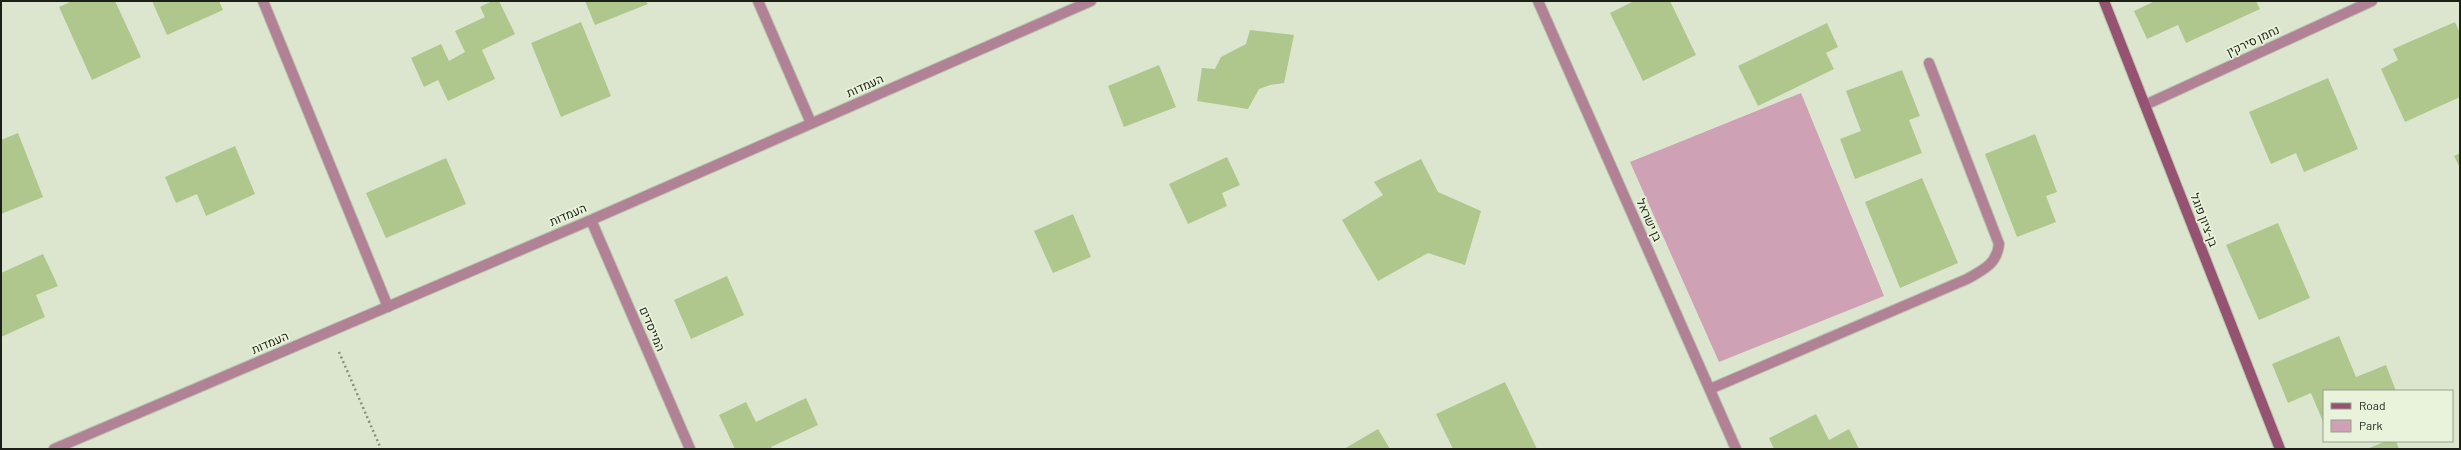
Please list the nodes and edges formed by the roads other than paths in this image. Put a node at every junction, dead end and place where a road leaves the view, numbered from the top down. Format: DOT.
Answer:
graph roads {
  1 [pos="263,1"];
  2 [pos="758,1"];
  3 [pos="1091,1"];
  4 [pos="1538,1"];
  5 [pos="2104,1"];
  6 [pos="2372,1"];
  7 [pos="1929,63"];
  8 [pos="2145,105"];
  9 [pos="811,123"];
  10 [pos="591,220"];
  11 [pos="388,307"];
  12 [pos="1710,389"];
  13 [pos="54,449"];
  14 [pos="690,449"];
  15 [pos="1736,449"];
  16 [pos="2280,449"];
  1 -- 11 [label="street"];
  2 -- 9 [label="street"];
  3 -- 9 [label="street, העמדות"];
  4 -- 12 [label="street, בן ישראל"];
  5 -- 8 [label="street, בן-ציון פוגל"];
  6 -- 8 [label="street, נחמן סירקין"];
  7 -- 12 [label="street"];
  8 -- 16 [label="street, בן-ציון פוגל"];
  9 -- 10 [label="street, העמדות"];
  10 -- 11 [label="street, העמדות"];
  10 -- 14 [label="street, המייסדים"];
  11 -- 13 [label="street, העמדות"];
  12 -- 15 [label="street, בן ישראל"];
}
